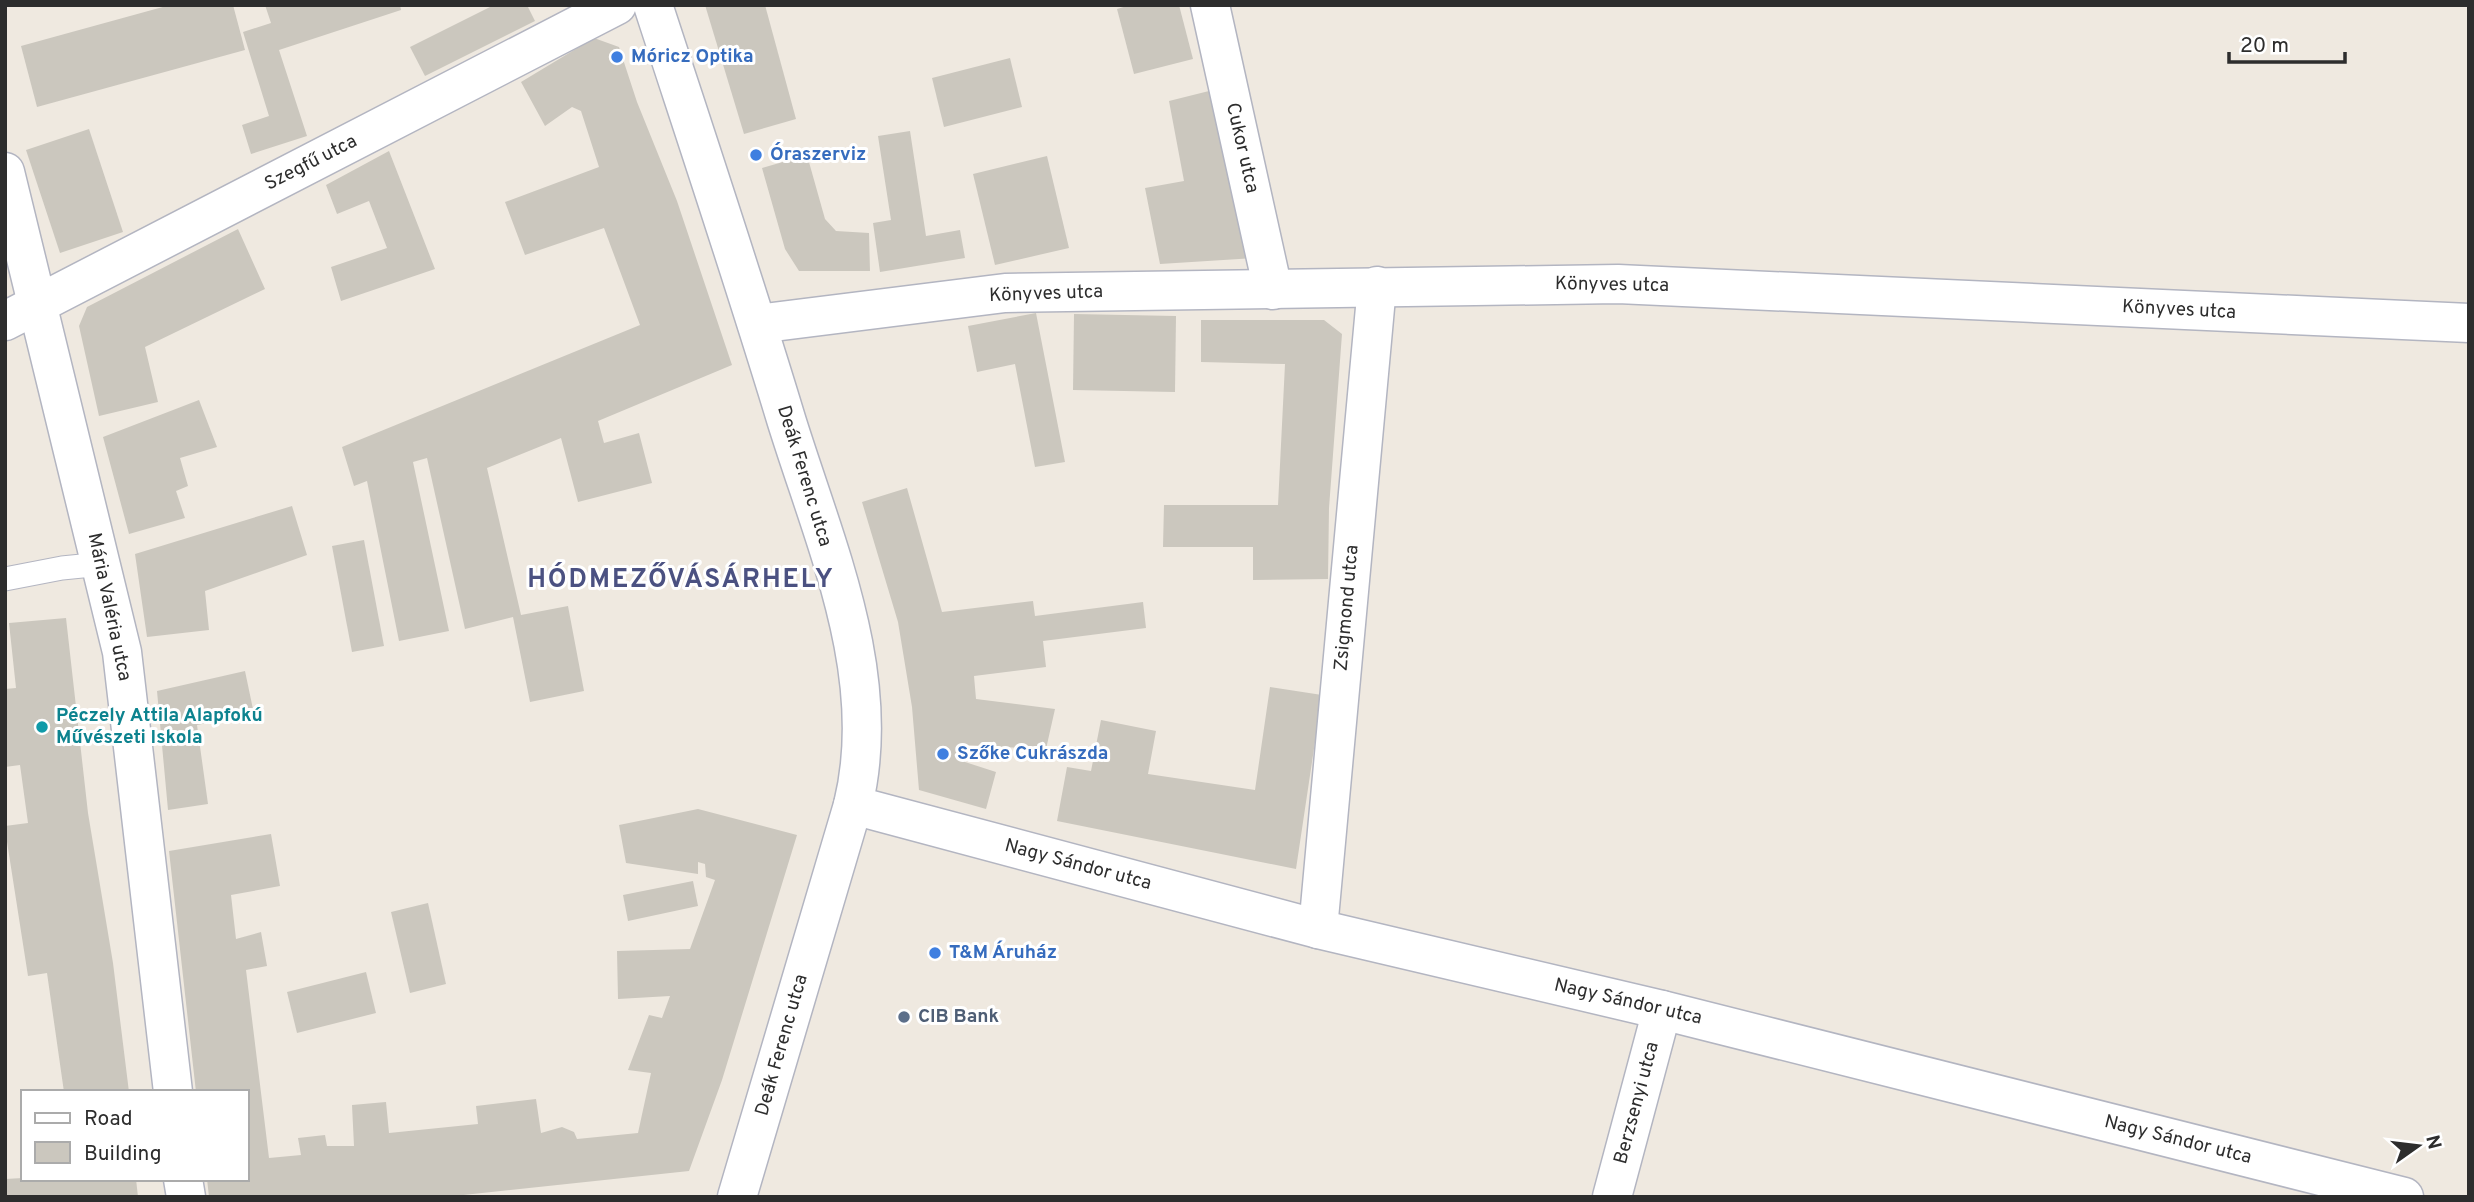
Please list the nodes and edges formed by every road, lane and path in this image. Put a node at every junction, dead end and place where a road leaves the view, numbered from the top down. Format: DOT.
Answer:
graph roads {
  1 [pos="617,5"];
  2 [pos="653,5"];
  3 [pos="1210,5"];
  4 [pos="5,173"];
  5 [pos="1377,286"];
  6 [pos="1273,290"];
  7 [pos="39,303"];
  8 [pos="5,321"];
  9 [pos="2469,323"];
  10 [pos="757,324"];
  11 [pos="102,564"];
  12 [pos="5,579"];
  13 [pos="853,805"];
  14 [pos="1318,929"];
  15 [pos="1662,1010"];
  16 [pos="173,1090"];
  17 [pos="737,1197"];
  18 [pos="1612,1197"];
  19 [pos="2404,1197"];
  1 -- 7 [label="street, Szegfű utca"];
  2 -- 10 [label="street, Deák Ferenc utca"];
  3 -- 6 [label="street, Cukor utca"];
  4 -- 7 [label="street, Mária Valéria utca"];
  5 -- 6 [label="street, Könyves utca"];
  5 -- 9 [label="street, Könyves utca"];
  5 -- 14 [label="street, Zsigmond utca"];
  6 -- 10 [label="street, Könyves utca"];
  7 -- 8 [label="street, Szegfű utca"];
  7 -- 11 [label="street, Mária Valéria utca"];
  10 -- 13 [label="street, Deák Ferenc utca"];
  11 -- 12 [label="lane"];
  11 -- 16 [label="street, Mária Valéria utca"];
  13 -- 14 [label="street, Nagy Sándor utca"];
  13 -- 17 [label="street, Deák Ferenc utca"];
  14 -- 15 [label="street, Nagy Sándor utca"];
  15 -- 18 [label="street, Berzsenyi utca"];
  15 -- 19 [label="street, Nagy Sándor utca"];
}
